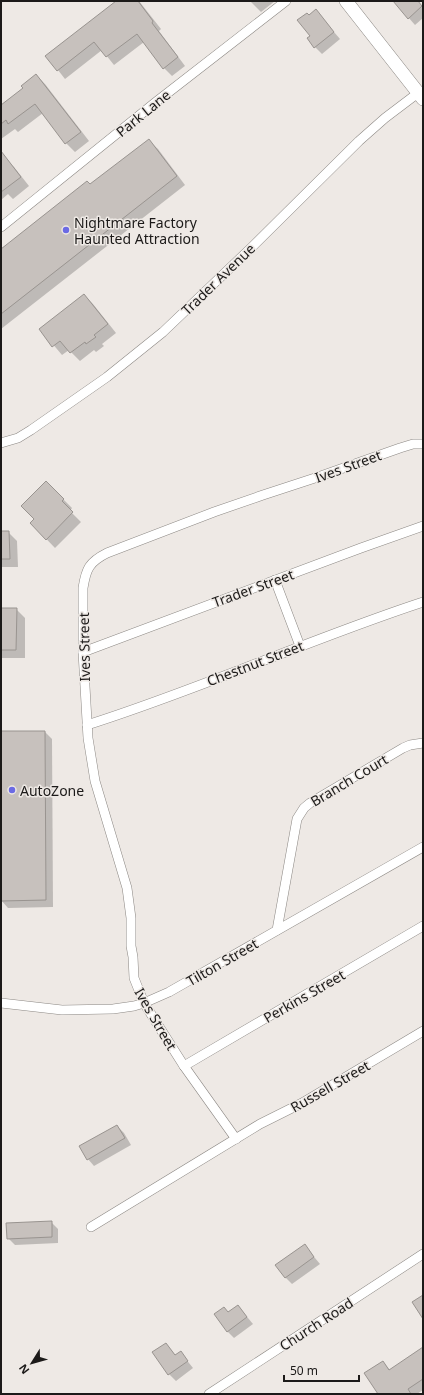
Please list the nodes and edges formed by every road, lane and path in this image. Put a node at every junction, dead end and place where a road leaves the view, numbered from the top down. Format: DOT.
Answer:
graph roads {
  1 [pos="286,1"];
  2 [pos="346,1"];
  3 [pos="421,96"];
  4 [pos="1,227"];
  5 [pos="1,443"];
  6 [pos="423,444"];
  7 [pos="423,526"];
  8 [pos="274,580"];
  9 [pos="423,602"];
  10 [pos="300,646"];
  11 [pos="83,652"];
  12 [pos="87,725"];
  13 [pos="423,743"];
  14 [pos="423,846"];
  15 [pos="423,926"];
  16 [pos="277,930"];
  17 [pos="1,1003"];
  18 [pos="144,1003"];
  19 [pos="423,1032"];
  20 [pos="184,1066"];
  21 [pos="236,1139"];
  22 [pos="91,1227"];
  23 [pos="423,1254"];
  24 [pos="221,1391"];
  25 [pos="209,1394"];
  1 -- 4 [label="street, Park Lane"];
  2 -- 3 [label="street"];
  3 -- 5 [label="street, Trader Avenue"];
  6 -- 11 [label="street, Ives Street"];
  7 -- 8 [label="street, Trader Street"];
  8 -- 10 [label="street"];
  8 -- 11 [label="street, Trader Street"];
  9 -- 10 [label="street, Chestnut Street"];
  10 -- 12 [label="street, Chestnut Street"];
  11 -- 12 [label="street, Ives Street"];
  12 -- 18 [label="street, Ives Street"];
  13 -- 16 [label="street, Branch Court"];
  14 -- 16 [label="street, Tilton Street"];
  15 -- 20 [label="street, Perkins Street"];
  16 -- 18 [label="street, Tilton Street"];
  17 -- 18 [label="street, Tilton Street"];
  18 -- 20 [label="street, Ives Street"];
  19 -- 21 [label="street, Russell Street"];
  20 -- 21 [label="street"];
  21 -- 22 [label="street, Russell Street"];
  23 -- 24 [label="street, Church Road"];
  24 -- 25 [label="street, Church Road"];
}
